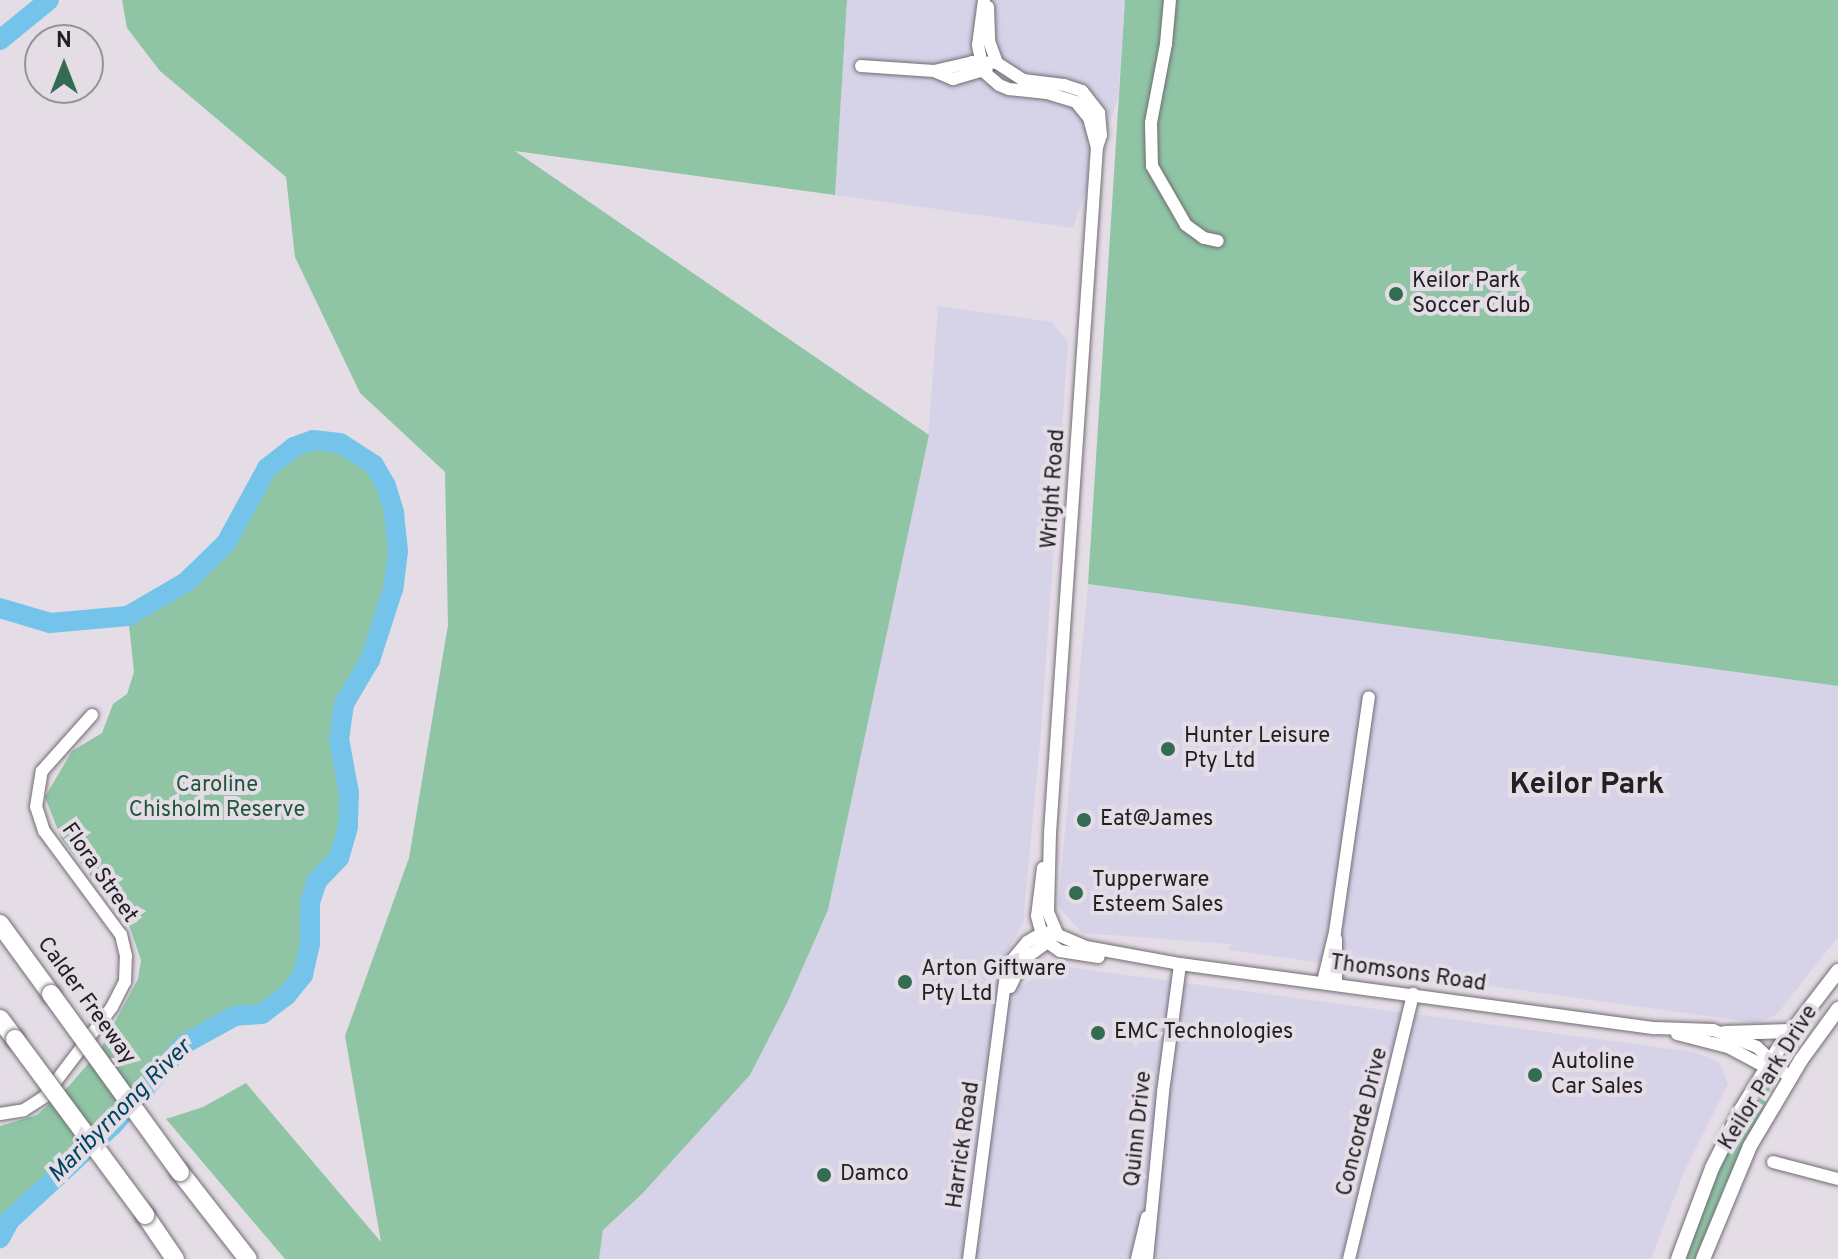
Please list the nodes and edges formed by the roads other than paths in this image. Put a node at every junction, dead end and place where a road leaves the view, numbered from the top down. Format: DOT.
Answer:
graph roads {
  1 [pos="986,0"];
  2 [pos="1170,0"];
  3 [pos="997,63"];
  4 [pos="861,66"];
  5 [pos="981,66"];
  6 [pos="1097,147"];
  7 [pos="1218,241"];
  8 [pos="1369,697"];
  9 [pos="92,715"];
  10 [pos="1050,833"];
  11 [pos="0,924"];
  12 [pos="1056,931"];
  13 [pos="1044,939"];
  14 [pos="1156,961"];
  15 [pos="1180,964"];
  16 [pos="1838,971"];
  17 [pos="1329,983"];
  18 [pos="1413,994"];
  19 [pos="1838,1009"];
  20 [pos="0,1019"];
  21 [pos="1655,1028"];
  22 [pos="1791,1031"];
  23 [pos="1725,1033"];
  24 [pos="1768,1064"];
  25 [pos="1790,1078"];
  26 [pos="0,1114"];
  27 [pos="1773,1162"];
  28 [pos="1838,1179"];
  29 [pos="1151,1203"];
  30 [pos="175,1259"];
  31 [pos="248,1259"];
  32 [pos="969,1259"];
  33 [pos="1137,1259"];
  34 [pos="1147,1259"];
  35 [pos="1349,1259"];
  36 [pos="1678,1259"];
  37 [pos="1703,1259"];
  1 -- 3 [label="street"];
  1 -- 5 [label="street"];
  2 -- 7 [label="street"];
  3 -- 5 [label="street, Wright Road"];
  3 -- 6 [label="street, Wright Road"];
  4 -- 5 [label="street, Wright Road"];
  5 -- 6 [label="street, Wright Road"];
  6 -- 10 [label="street, Wright Road"];
  8 -- 17 [label="street"];
  9 -- 26 [label="street, Flora Street"];
  10 -- 12 [label="street, Wright Road"];
  10 -- 13 [label="street, Wright Road"];
  11 -- 31 [label="highway, Calder Freeway, bridge"];
  12 -- 13 [label="street, Harrick Road"];
  12 -- 14 [label="street, Thomsons Road"];
  13 -- 14 [label="street, Thomsons Road"];
  13 -- 32 [label="street, Harrick Road"];
  14 -- 15 [label="street, Thomsons Road"];
  15 -- 17 [label="street, Thomsons Road"];
  15 -- 29 [label="street, Quinn Drive"];
  16 -- 22 [label="main road, Keilor Park Drive"];
  17 -- 18 [label="street, Thomsons Road"];
  18 -- 21 [label="street, Thomsons Road"];
  18 -- 35 [label="street, Concorde Drive"];
  19 -- 25 [label="main road, Keilor Park Drive"];
  20 -- 30 [label="highway, bridge"];
  21 -- 23 [label="street, Thomsons Road"];
  21 -- 24 [label="street, Thomsons Road"];
  22 -- 23 [label="main road"];
  22 -- 24 [label="main road, Keilor Park Drive"];
  23 -- 24 [label="street, Thomsons Road"];
  24 -- 25 [label="street, Thomsons Road"];
  24 -- 36 [label="main road, Keilor Park Drive"];
  25 -- 37 [label="main road, Keilor Park Drive"];
  27 -- 28 [label="street"];
  29 -- 33 [label="street, Quinn Drive"];
  29 -- 34 [label="street, Quinn Drive"];
}
